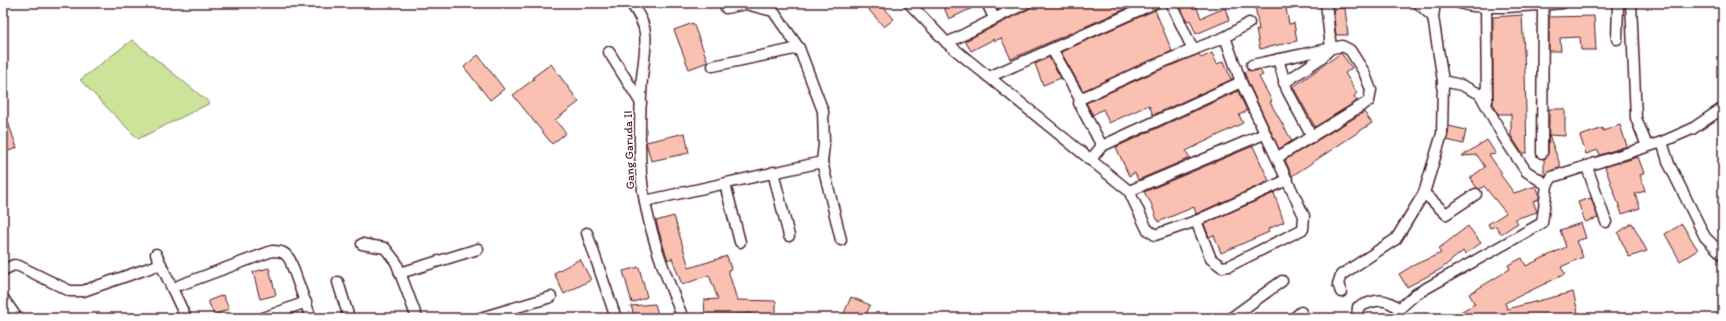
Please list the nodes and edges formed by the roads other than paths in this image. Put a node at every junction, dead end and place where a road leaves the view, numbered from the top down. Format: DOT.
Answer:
graph roads {
  1 [pos="631,3"];
  2 [pos="909,3"];
  3 [pos="987,3"];
  4 [pos="1026,3"];
  5 [pos="1155,3"];
  6 [pos="1171,3"];
  7 [pos="1326,3"];
  8 [pos="1418,3"];
  9 [pos="1435,3"];
  10 [pos="1460,3"];
  11 [pos="1562,3"];
  12 [pos="1618,3"];
  13 [pos="1631,3"];
  14 [pos="1543,4"];
  15 [pos="1486,7"];
  16 [pos="726,8"];
  17 [pos="1434,17"];
  18 [pos="994,18"];
  19 [pos="1249,24"];
  20 [pos="1225,37"];
  21 [pos="1617,39"];
  22 [pos="947,43"];
  23 [pos="799,48"];
  24 [pos="1331,48"];
  25 [pos="1052,49"];
  26 [pos="1193,50"];
  27 [pos="609,52"];
  28 [pos="1278,59"];
  29 [pos="1252,65"];
  30 [pos="713,66"];
  31 [pos="989,78"];
  32 [pos="1443,81"];
  33 [pos="1241,82"];
  34 [pos="1284,83"];
  35 [pos="1080,99"];
  36 [pos="1487,101"];
  37 [pos="640,103"];
  38 [pos="1723,108"];
  39 [pos="1264,134"];
  40 [pos="1312,137"];
  41 [pos="1662,142"];
  42 [pos="1102,146"];
  43 [pos="1647,146"];
  44 [pos="1542,153"];
  45 [pos="1278,157"];
  46 [pos="1090,160"];
  47 [pos="822,162"];
  48 [pos="1587,167"];
  49 [pos="773,172"];
  50 [pos="1287,180"];
  51 [pos="725,184"];
  52 [pos="1547,185"];
  53 [pos="1129,191"];
  54 [pos="1424,193"];
  55 [pos="1476,194"];
  56 [pos="645,201"];
  57 [pos="1196,221"];
  58 [pos="1606,222"];
  59 [pos="587,233"];
  60 [pos="789,236"];
  61 [pos="841,240"];
  62 [pos="740,242"];
  63 [pos="362,244"];
  64 [pos="478,249"];
  65 [pos="156,254"];
  66 [pos="1723,255"];
  67 [pos="161,264"];
  68 [pos="3,270"];
  69 [pos="400,273"];
  70 [pos="1282,281"];
  71 [pos="338,282"];
  72 [pos="180,285"];
  73 [pos="1341,292"];
  74 [pos="551,297"];
  75 [pos="3,298"];
  76 [pos="306,302"];
  77 [pos="1398,314"];
  78 [pos="17,318"];
  79 [pos="186,318"];
  80 [pos="263,318"];
  81 [pos="311,318"];
  82 [pos="349,318"];
  83 [pos="417,318"];
  84 [pos="480,318"];
  85 [pos="616,318"];
  86 [pos="683,318"];
  87 [pos="1231,318"];
  88 [pos="1357,318"];
  1 -- 37 [label="street, Gang Garuda II"];
  2 -- 22 [label="street"];
  3 -- 18 [label="street"];
  4 -- 18 [label="street"];
  5 -- 25 [label="street"];
  6 -- 26 [label="street"];
  7 -- 24 [label="street"];
  8 -- 17 [label="street"];
  9 -- 17 [label="street"];
  10 -- 15 [label="street"];
  11 -- 14 [label="street"];
  12 -- 21 [label="street"];
  13 -- 43 [label="street"];
  14 -- 15 [label="street"];
  14 -- 44 [label="street"];
  15 -- 36 [label="street"];
  16 -- 23 [label="street"];
  17 -- 32 [label="street"];
  18 -- 22 [label="street"];
  19 -- 20 [label="street"];
  20 -- 26 [label="street"];
  20 -- 33 [label="street"];
  22 -- 31 [label="street"];
  23 -- 30 [label="street"];
  23 -- 47 [label="street"];
  24 -- 28 [label="street"];
  24 -- 34 [label="street"];
  24 -- 40 [label="street"];
  25 -- 31 [label="street"];
  25 -- 35 [label="street"];
  26 -- 35 [label="street"];
  27 -- 37 [label="street"];
  28 -- 29 [label="street"];
  28 -- 34 [label="street"];
  31 -- 46 [label="street"];
  32 -- 52 [label="street"];
  32 -- 54 [label="street"];
  33 -- 39 [label="street"];
  33 -- 42 [label="street"];
  34 -- 40 [label="street"];
  35 -- 42 [label="street"];
  37 -- 56 [label="street, Gang Garuda II"];
  38 -- 41 [label="street"];
  39 -- 50 [label="street"];
  39 -- 53 [label="street"];
  40 -- 45 [label="street"];
  41 -- 43 [label="street"];
  41 -- 66 [label="street"];
  42 -- 46 [label="street"];
  43 -- 48 [label="street"];
  46 -- 53 [label="street"];
  47 -- 49 [label="street"];
  47 -- 61 [label="street"];
  48 -- 52 [label="street"];
  48 -- 58 [label="street"];
  49 -- 51 [label="street"];
  49 -- 60 [label="street"];
  50 -- 57 [label="street"];
  50 -- 57 [label="street"];
  51 -- 56 [label="street"];
  51 -- 62 [label="street"];
  52 -- 77 [label="street"];
  53 -- 57 [label="street"];
  54 -- 55 [label="street"];
  54 -- 73 [label="street"];
  56 -- 86 [label="street, Gang Garuda II"];
  59 -- 85 [label="street"];
  63 -- 69 [label="street"];
  64 -- 69 [label="street"];
  65 -- 67 [label="street"];
  67 -- 68 [label="street"];
  67 -- 79 [label="street"];
  69 -- 83 [label="street"];
  70 -- 87 [label="street"];
  71 -- 82 [label="street"];
  72 -- 76 [label="street"];
  74 -- 84 [label="street"];
  75 -- 78 [label="street"];
  76 -- 80 [label="street"];
  76 -- 81 [label="street"];
  77 -- 88 [label="street"];
}
